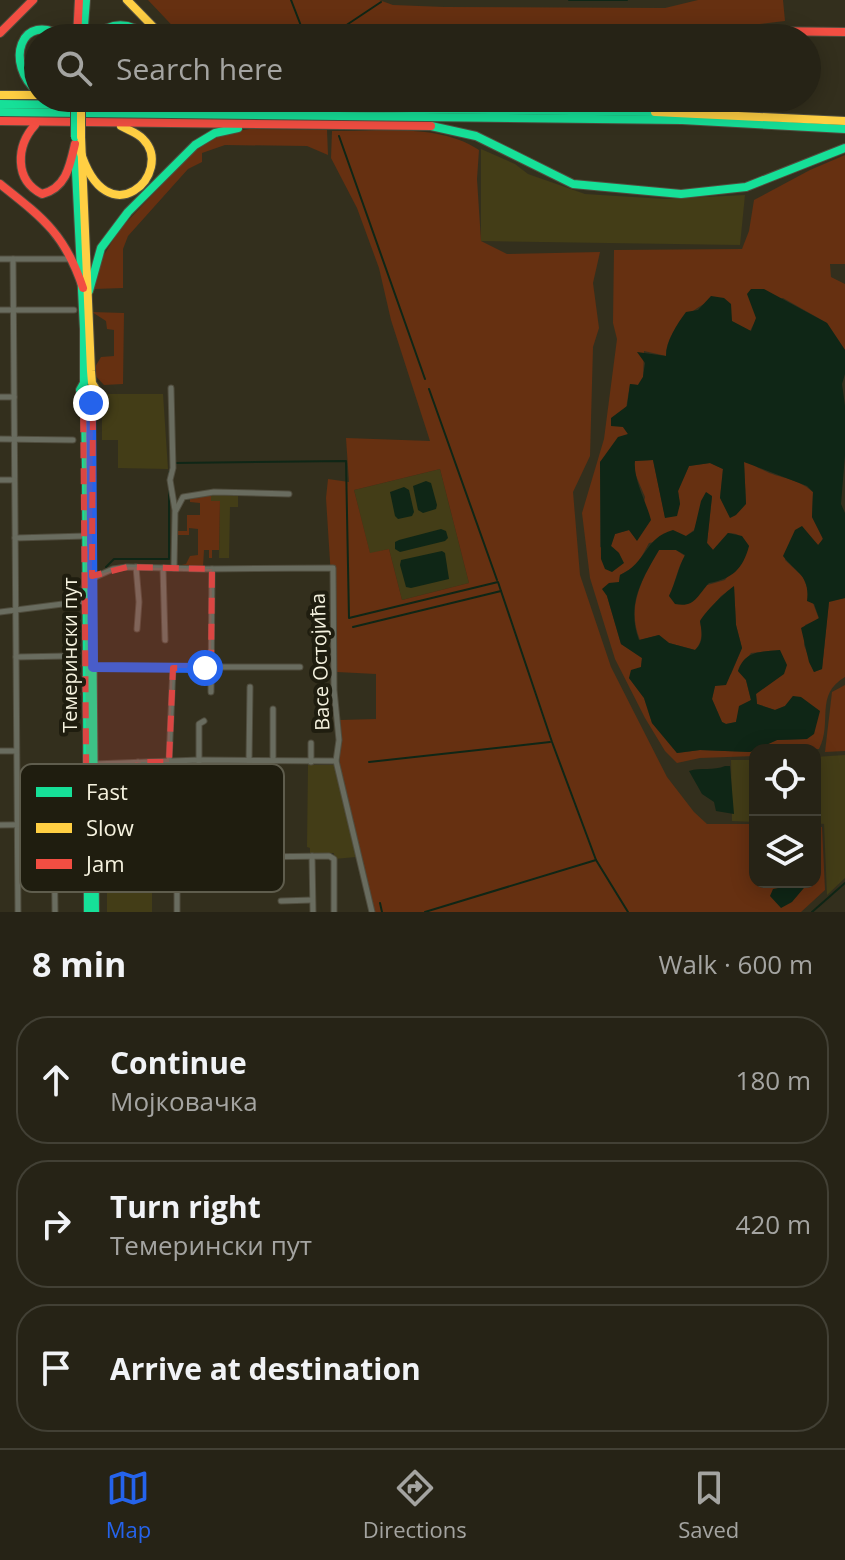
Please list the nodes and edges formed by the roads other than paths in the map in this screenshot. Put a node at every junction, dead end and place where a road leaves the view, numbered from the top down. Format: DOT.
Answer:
graph roads {
  1 [pos="33,0"];
  2 [pos="79,0"];
  3 [pos="86,0"];
  4 [pos="127,0"];
  5 [pos="78,24"];
  6 [pos="84,24"];
  7 [pos="150,24"];
  8 [pos="24,28"];
  9 [pos="16,32"];
  10 [pos="821,32"];
  11 [pos="845,32"];
  12 [pos="0,33"];
  13 [pos="17,84"];
  14 [pos="24,87"];
  15 [pos="24,94"];
  16 [pos="0,95"];
  17 [pos="0,104"];
  18 [pos="24,104"];
  19 [pos="0,112"];
  20 [pos="78,112"];
  21 [pos="687,112"];
  22 [pos="0,121"];
  23 [pos="845,121"];
  24 [pos="47,122"];
  25 [pos="111,122"];
  26 [pos="263,124"];
  27 [pos="845,129"];
  28 [pos="17,132"];
  29 [pos="78,142"];
  30 [pos="845,148"];
  31 [pos="7,177"];
  32 [pos="0,184"];
  33 [pos="0,259"];
  34 [pos="13,259"];
  35 [pos="68,259"];
  36 [pos="86,289"];
  37 [pos="0,310"];
  38 [pos="14,310"];
  39 [pos="74,310"];
  40 [pos="88,383"];
  41 [pos="171,388"];
  42 [pos="0,397"];
  43 [pos="14,397"];
  44 [pos="83,397"];
  45 [pos="93,398"];
  46 [pos="0,439"];
  47 [pos="14,439"];
  48 [pos="73,440"];
  49 [pos="0,480"];
  50 [pos="14,480"];
  51 [pos="289,494"];
  52 [pos="176,511"];
  53 [pos="86,536"];
  54 [pos="15,538"];
  55 [pos="136,567"];
  56 [pos="163,568"];
  57 [pos="174,568"];
  58 [pos="212,569"];
  59 [pos="93,578"];
  60 [pos="89,601"];
  61 [pos="16,610"];
  62 [pos="0,612"];
  63 [pos="137,629"];
  64 [pos="165,640"];
  65 [pos="68,656"];
  66 [pos="16,657"];
  67 [pos="93,667"];
  68 [pos="173,667"];
  69 [pos="300,667"];
  70 [pos="211,668"];
  71 [pos="250,687"];
  72 [pos="211,692"];
  73 [pos="273,709"];
  74 [pos="204,721"];
  75 [pos="311,743"];
  76 [pos="0,751"];
  77 [pos="16,751"];
  78 [pos="199,760"];
  79 [pos="249,761"];
  80 [pos="273,761"];
  81 [pos="336,761"];
  82 [pos="138,762"];
  83 [pos="169,762"];
  84 [pos="311,762"];
  85 [pos="88,764"];
  86 [pos="94,764"];
  87 [pos="199,764"];
  88 [pos="0,825"];
  89 [pos="17,825"];
  90 [pos="284,856"];
  91 [pos="312,856"];
  92 [pos="55,892"];
  93 [pos="89,892"];
  94 [pos="93,892"];
  95 [pos="312,900"];
  96 [pos="281,901"];
  97 [pos="18,912"];
  98 [pos="55,912"];
  99 [pos="88,912"];
  100 [pos="95,912"];
  101 [pos="313,912"];
  102 [pos="334,912"];
  103 [pos="372,912"];
  1 -- 12 [label="main road"];
  2 -- 5 [label="main road"];
  3 -- 6 [label="main road"];
  4 -- 7 [label="main road"];
  8 -- 9 [label="main road"];
  10 -- 11 [label="main road"];
  13 -- 14 [label="main road"];
  15 -- 16 [label="main road"];
  17 -- 18 [label="main road"];
  19 -- 27 [label="main road"];
  20 -- 29 [label="main road, bridge"];
  21 -- 23 [label="main road"];
  22 -- 24 [label="main road"];
  24 -- 25 [label="main road"];
  24 -- 28 [label="main road"];
  25 -- 26 [label="main road"];
  25 -- 29 [label="main road"];
  26 -- 30 [label="main road"];
  26 -- 36 [label="main road"];
  29 -- 31 [label="main road"];
  29 -- 36 [label="main road"];
  32 -- 36 [label="main road"];
  33 -- 34 [label="street"];
  34 -- 35 [label="street"];
  34 -- 38 [label="street"];
  36 -- 40 [label="main road"];
  37 -- 38 [label="street"];
  38 -- 39 [label="street"];
  38 -- 43 [label="street"];
  40 -- 44 [label="main road, Темерински пут"];
  40 -- 45 [label="main road, Темерински пут"];
  41 -- 52 [label="street"];
  42 -- 43 [label="street"];
  43 -- 47 [label="street"];
  44 -- 45 [label="main road"];
  44 -- 53 [label="main road, Темерински пут"];
  45 -- 59 [label="main road, Темерински пут"];
  46 -- 47 [label="street"];
  47 -- 48 [label="street"];
  47 -- 50 [label="street"];
  49 -- 50 [label="street"];
  50 -- 54 [label="street"];
  51 -- 52 [label="street"];
  52 -- 57 [label="street"];
  53 -- 54 [label="street"];
  53 -- 60 [label="main road, Темерински пут"];
  54 -- 61 [label="street"];
  55 -- 56 [label="street, Васе Остојића"];
  55 -- 59 [label="street, Васе Остојића"];
  55 -- 63 [label="street"];
  56 -- 57 [label="street, Васе Остојића"];
  56 -- 64 [label="street"];
  57 -- 58 [label="street, Васе Остојића"];
  58 -- 70 [label="street"];
  58 -- 81 [label="street, Васе Остојића"];
  59 -- 60 [label="main road, Темерински пут"];
  60 -- 61 [label="street"];
  60 -- 67 [label="main road, Темерински пут"];
  60 -- 85 [label="main road, Темерински пут"];
  61 -- 62 [label="street"];
  61 -- 66 [label="street"];
  65 -- 66 [label="street"];
  66 -- 77 [label="street"];
  67 -- 68 [label="street"];
  67 -- 86 [label="main road, Темерински пут"];
  68 -- 70 [label="street"];
  68 -- 83 [label="street"];
  69 -- 70 [label="street"];
  70 -- 72 [label="street"];
  71 -- 79 [label="street"];
  73 -- 80 [label="street"];
  74 -- 78 [label="street"];
  75 -- 84 [label="street"];
  76 -- 77 [label="street"];
  77 -- 89 [label="street"];
  78 -- 79 [label="street"];
  78 -- 83 [label="street"];
  78 -- 87 [label="street"];
  79 -- 80 [label="street"];
  80 -- 84 [label="street"];
  81 -- 84 [label="street"];
  81 -- 103 [label="street"];
  82 -- 83 [label="street"];
  82 -- 86 [label="street"];
  88 -- 89 [label="street"];
  89 -- 97 [label="street"];
  90 -- 91 [label="street"];
  91 -- 95 [label="street"];
  91 -- 102 [label="street"];
  92 -- 98 [label="street"];
  93 -- 99 [label="main road, Темерински пут"];
  94 -- 100 [label="main road, Темерински пут"];
  95 -- 96 [label="street"];
  95 -- 101 [label="street"];
}
